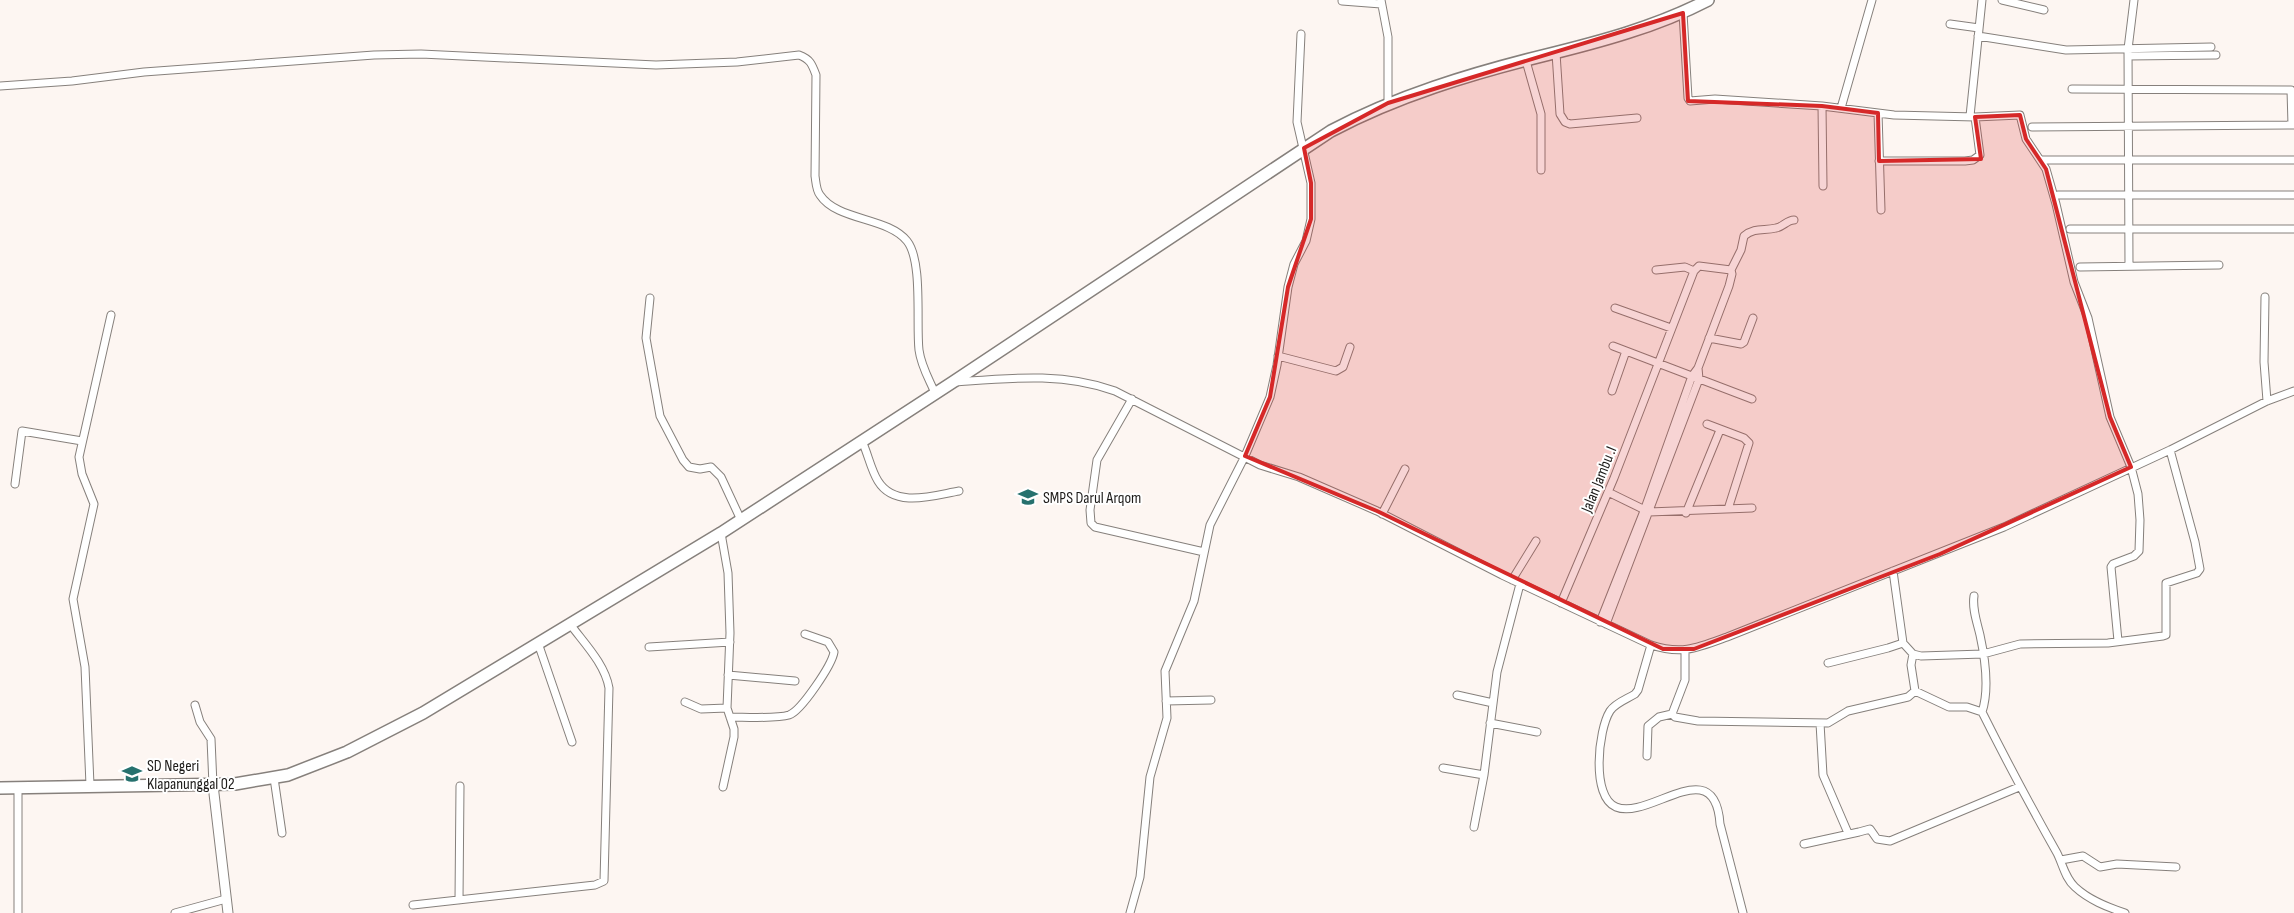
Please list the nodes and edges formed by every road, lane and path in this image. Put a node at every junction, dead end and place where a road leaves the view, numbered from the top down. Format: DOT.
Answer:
graph roads {
  1 [pos="1708,0"];
  2 [pos="1872,0"];
  3 [pos="1982,0"];
  4 [pos="2002,0"];
  5 [pos="2134,0"];
  6 [pos="1342,1"];
  7 [pos="1381,2"];
  8 [pos="2044,10"];
  9 [pos="1683,13"];
  10 [pos="1950,24"];
  11 [pos="1979,32"];
  12 [pos="1302,34"];
  13 [pos="2211,47"];
  14 [pos="2128,52"];
  15 [pos="1556,53"];
  16 [pos="2216,55"];
  17 [pos="1526,61"];
  18 [pos="0,86"];
  19 [pos="2072,90"];
  20 [pos="2128,90"];
  21 [pos="1388,103"];
  22 [pos="1822,106"];
  23 [pos="1841,108"];
  24 [pos="1878,114"];
  25 [pos="1972,117"];
  26 [pos="1637,118"];
  27 [pos="2293,125"];
  28 [pos="2128,126"];
  29 [pos="2032,127"];
  30 [pos="1304,148"];
  31 [pos="2042,160"];
  32 [pos="2129,160"];
  33 [pos="2294,160"];
  34 [pos="1879,161"];
  35 [pos="1541,170"];
  36 [pos="1823,186"];
  37 [pos="2058,195"];
  38 [pos="2129,195"];
  39 [pos="2294,195"];
  40 [pos="1880,210"];
  41 [pos="1794,220"];
  42 [pos="2070,229"];
  43 [pos="2129,229"];
  44 [pos="2294,229"];
  45 [pos="2219,265"];
  46 [pos="2129,266"];
  47 [pos="2080,267"];
  48 [pos="1656,270"];
  49 [pos="1731,270"];
  50 [pos="1694,271"];
  51 [pos="2265,297"];
  52 [pos="650,298"];
  53 [pos="1614,308"];
  54 [pos="110,315"];
  55 [pos="1753,318"];
  56 [pos="1671,328"];
  57 [pos="1709,338"];
  58 [pos="1613,346"];
  59 [pos="1350,347"];
  60 [pos="1626,351"];
  61 [pos="1278,356"];
  62 [pos="1658,363"];
  63 [pos="1695,377"];
  64 [pos="953,382"];
  65 [pos="1612,391"];
  66 [pos="2294,392"];
  67 [pos="935,393"];
  68 [pos="1132,399"];
  69 [pos="1752,399"];
  70 [pos="2267,401"];
  71 [pos="1707,424"];
  72 [pos="1720,430"];
  73 [pos="82,441"];
  74 [pos="862,441"];
  75 [pos="2170,450"];
  76 [pos="1245,456"];
  77 [pos="2131,467"];
  78 [pos="1405,469"];
  79 [pos="15,484"];
  80 [pos="959,491"];
  81 [pos="1608,492"];
  82 [pos="1752,508"];
  83 [pos="1728,509"];
  84 [pos="1646,512"];
  85 [pos="1686,512"];
  86 [pos="1382,514"];
  87 [pos="741,520"];
  88 [pos="721,533"];
  89 [pos="1536,541"];
  90 [pos="1204,552"];
  91 [pos="1893,571"];
  92 [pos="1512,580"];
  93 [pos="1520,584"];
  94 [pos="1974,596"];
  95 [pos="1561,603"];
  96 [pos="1603,623"];
  97 [pos="570,624"];
  98 [pos="805,634"];
  99 [pos="2118,641"];
  100 [pos="730,642"];
  101 [pos="538,643"];
  102 [pos="1903,643"];
  103 [pos="1651,645"];
  104 [pos="649,648"];
  105 [pos="1685,651"];
  106 [pos="1913,654"];
  107 [pos="1983,654"];
  108 [pos="1828,663"];
  109 [pos="728,675"];
  110 [pos="795,681"];
  111 [pos="1915,691"];
  112 [pos="1457,695"];
  113 [pos="1212,700"];
  114 [pos="1166,701"];
  115 [pos="685,702"];
  116 [pos="1493,704"];
  117 [pos="196,706"];
  118 [pos="727,708"];
  119 [pos="1982,712"];
  120 [pos="1672,714"];
  121 [pos="730,717"];
  122 [pos="1490,723"];
  123 [pos="1820,723"];
  124 [pos="1537,732"];
  125 [pos="572,742"];
  126 [pos="1647,756"];
  127 [pos="1443,768"];
  128 [pos="1484,775"];
  129 [pos="274,778"];
  130 [pos="90,785"];
  131 [pos="213,785"];
  132 [pos="460,786"];
  133 [pos="18,787"];
  134 [pos="723,787"];
  135 [pos="2019,787"];
  136 [pos="0,788"];
  137 [pos="1474,827"];
  138 [pos="282,833"];
  139 [pos="1848,833"];
  140 [pos="1804,844"];
  141 [pos="2061,860"];
  142 [pos="2176,867"];
  143 [pos="226,899"];
  144 [pos="459,900"];
  145 [pos="2100,904"];
  146 [pos="413,905"];
  147 [pos="18,913"];
  148 [pos="175,913"];
  149 [pos="228,913"];
  150 [pos="1130,913"];
  151 [pos="1743,913"];
  152 [pos="2104,913"];
  153 [pos="2125,913"];
  1 -- 9 [label="main road"];
  2 -- 23 [label="street"];
  3 -- 11 [label="street"];
  4 -- 8 [label="street"];
  5 -- 14 [label="street"];
  6 -- 7 [label="street"];
  7 -- 21 [label="street"];
  9 -- 15 [label="main road"];
  9 -- 22 [label="street"];
  10 -- 11 [label="street"];
  11 -- 14 [label="street"];
  11 -- 25 [label="street"];
  12 -- 30 [label="street"];
  13 -- 14 [label="street"];
  14 -- 16 [label="street"];
  14 -- 20 [label="street"];
  15 -- 17 [label="main road"];
  15 -- 26 [label="street"];
  17 -- 21 [label="main road"];
  17 -- 35 [label="street"];
  18 -- 67 [label="street"];
  19 -- 20 [label="street"];
  20 -- 27 [label="street"];
  20 -- 28 [label="street"];
  21 -- 30 [label="main road"];
  22 -- 23 [label="street"];
  22 -- 36 [label="street"];
  23 -- 24 [label="street"];
  24 -- 25 [label="street"];
  24 -- 34 [label="street"];
  25 -- 34 [label="street"];
  25 -- 77 [label="street"];
  27 -- 28 [label="street"];
  28 -- 29 [label="street"];
  28 -- 32 [label="street"];
  30 -- 61 [label="street"];
  30 -- 64 [label="main road"];
  31 -- 32 [label="street"];
  32 -- 33 [label="street"];
  32 -- 38 [label="street"];
  34 -- 40 [label="street"];
  37 -- 38 [label="street"];
  38 -- 39 [label="street"];
  38 -- 43 [label="street"];
  41 -- 49 [label="street"];
  42 -- 43 [label="street"];
  43 -- 44 [label="street"];
  43 -- 46 [label="street"];
  45 -- 46 [label="street"];
  46 -- 47 [label="street"];
  48 -- 50 [label="street"];
  49 -- 50 [label="street"];
  49 -- 57 [label="street"];
  50 -- 56 [label="street, Jalan Jambu .I"];
  51 -- 70 [label="street"];
  52 -- 87 [label="street"];
  53 -- 56 [label="street"];
  54 -- 73 [label="street"];
  55 -- 57 [label="street"];
  56 -- 62 [label="street, Jalan Jambu .I"];
  57 -- 63 [label="street"];
  58 -- 60 [label="street"];
  59 -- 61 [label="street"];
  60 -- 62 [label="street"];
  60 -- 65 [label="street"];
  61 -- 76 [label="street"];
  62 -- 63 [label="street"];
  62 -- 81 [label="street, Jalan Jambu .I"];
  63 -- 69 [label="street"];
  63 -- 84 [label="street"];
  64 -- 67 [label="main road"];
  64 -- 68 [label="street"];
  66 -- 70 [label="street"];
  67 -- 74 [label="main road"];
  68 -- 76 [label="street"];
  68 -- 90 [label="street"];
  70 -- 75 [label="street"];
  71 -- 72 [label="street"];
  72 -- 83 [label="street"];
  72 -- 85 [label="street"];
  73 -- 79 [label="street"];
  73 -- 130 [label="street"];
  74 -- 80 [label="street"];
  74 -- 87 [label="main road"];
  75 -- 77 [label="street"];
  75 -- 99 [label="street"];
  76 -- 86 [label="street"];
  76 -- 90 [label="street"];
  77 -- 91 [label="street"];
  77 -- 99 [label="street"];
  78 -- 86 [label="street"];
  81 -- 84 [label="street"];
  81 -- 95 [label="street, Jalan Jambu .I"];
  82 -- 83 [label="street"];
  83 -- 85 [label="street"];
  84 -- 85 [label="street"];
  84 -- 96 [label="street"];
  86 -- 92 [label="street"];
  87 -- 88 [label="main road"];
  88 -- 97 [label="main road"];
  88 -- 100 [label="street"];
  89 -- 92 [label="street"];
  90 -- 114 [label="street"];
  91 -- 102 [label="street"];
  91 -- 105 [label="street"];
  92 -- 93 [label="street"];
  93 -- 95 [label="street"];
  93 -- 116 [label="street"];
  94 -- 107 [label="street"];
  95 -- 96 [label="street"];
  96 -- 103 [label="street"];
  97 -- 101 [label="main road"];
  97 -- 144 [label="street"];
  98 -- 121 [label="street"];
  99 -- 107 [label="street"];
  100 -- 104 [label="street"];
  100 -- 109 [label="street"];
  101 -- 125 [label="street"];
  101 -- 129 [label="main road"];
  102 -- 106 [label="street"];
  102 -- 108 [label="street"];
  103 -- 105 [label="street"];
  103 -- 151 [label="street"];
  105 -- 120 [label="street"];
  106 -- 107 [label="street"];
  106 -- 111 [label="street"];
  107 -- 119 [label="street"];
  109 -- 110 [label="street"];
  109 -- 118 [label="street"];
  111 -- 119 [label="street"];
  111 -- 123 [label="street"];
  112 -- 116 [label="street"];
  113 -- 114 [label="street"];
  114 -- 150 [label="street"];
  115 -- 118 [label="street"];
  116 -- 122 [label="street"];
  117 -- 131 [label="street"];
  118 -- 121 [label="street"];
  119 -- 135 [label="street"];
  120 -- 123 [label="street"];
  120 -- 126 [label="street"];
  121 -- 134 [label="street"];
  122 -- 124 [label="street"];
  122 -- 128 [label="street"];
  123 -- 139 [label="street"];
  127 -- 128 [label="street"];
  128 -- 137 [label="street"];
  129 -- 131 [label="main road"];
  129 -- 138 [label="street"];
  130 -- 131 [label="main road"];
  130 -- 133 [label="main road"];
  131 -- 143 [label="street"];
  132 -- 144 [label="street"];
  133 -- 136 [label="main road"];
  133 -- 147 [label="street"];
  135 -- 139 [label="street"];
  135 -- 141 [label="street"];
  139 -- 140 [label="street"];
  141 -- 142 [label="street"];
  141 -- 145 [label="street"];
  143 -- 148 [label="street"];
  143 -- 149 [label="street"];
  144 -- 146 [label="street"];
  145 -- 152 [label="street"];
  145 -- 153 [label="street"];
}
